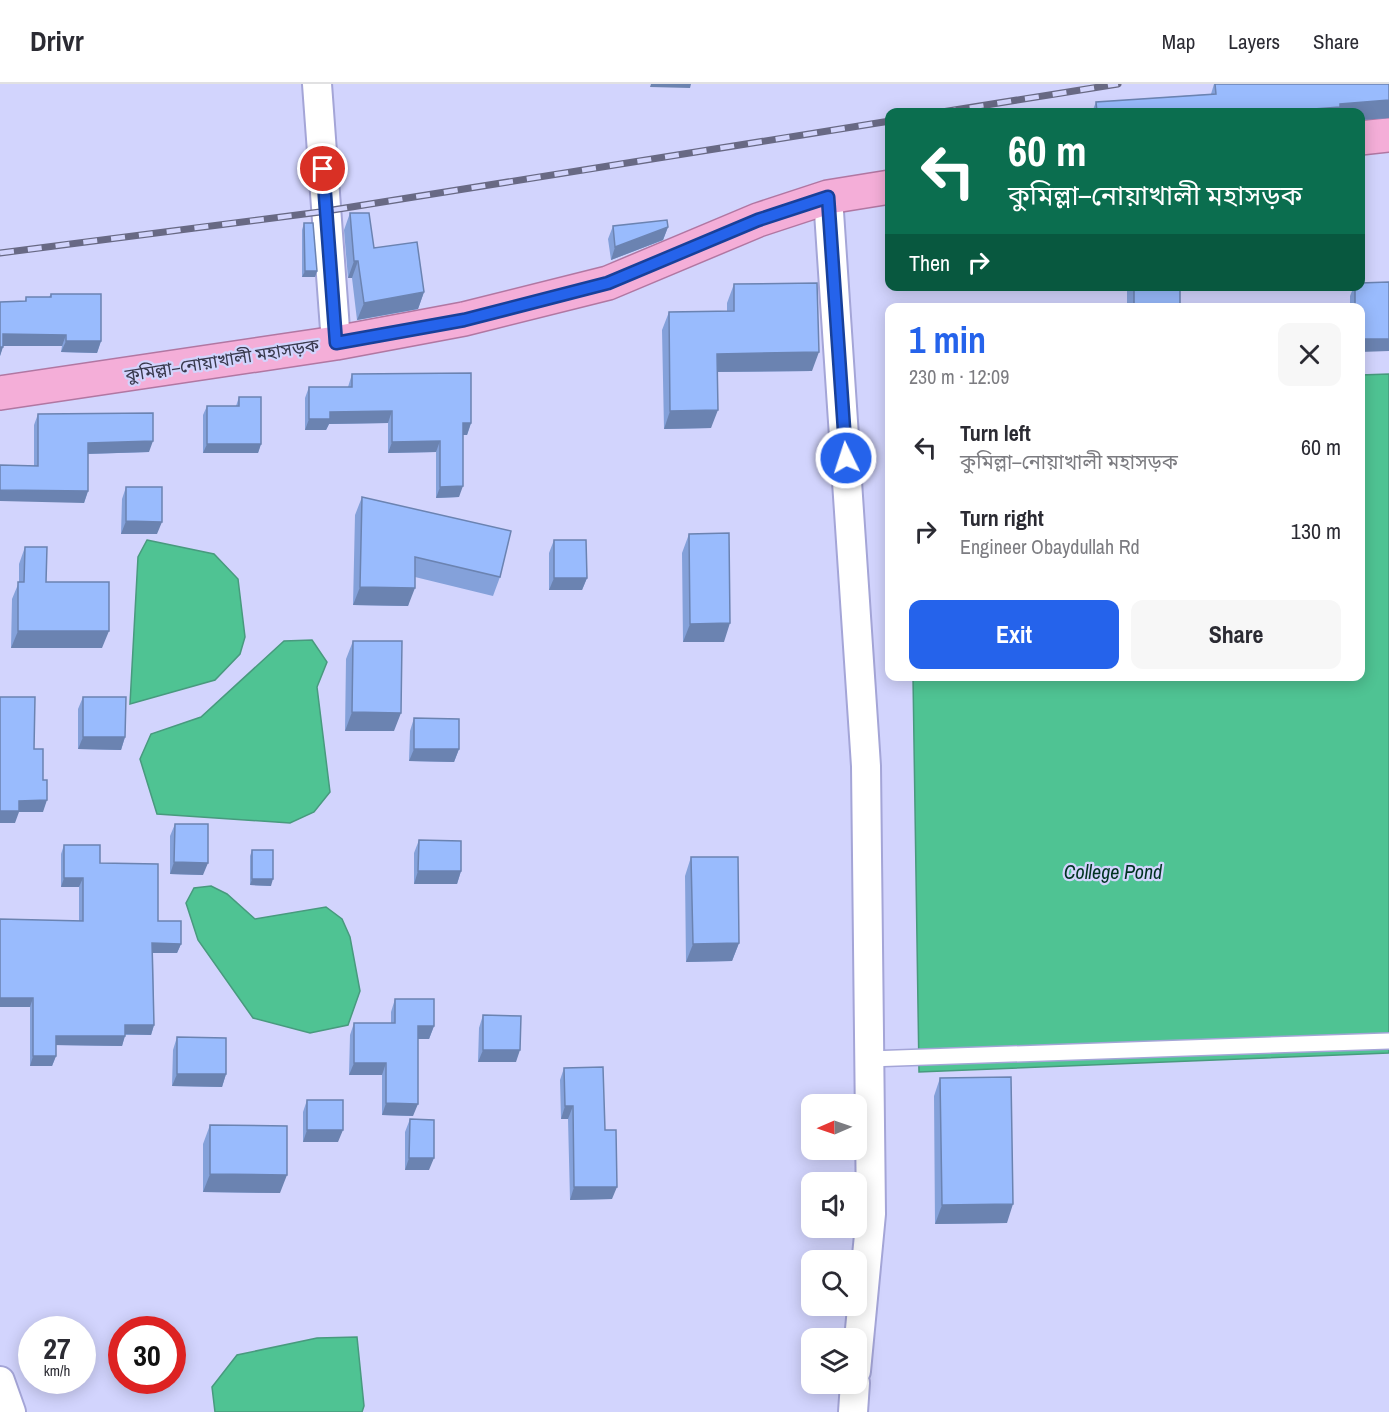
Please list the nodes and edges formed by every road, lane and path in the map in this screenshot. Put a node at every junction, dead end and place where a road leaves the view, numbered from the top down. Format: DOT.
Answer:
graph roads {
  1 [pos="317,84"];
  2 [pos="1389,135"];
  3 [pos="1365,137"];
  4 [pos="885,188"];
  5 [pos="828,197"];
  6 [pos="336,343"];
  7 [pos="0,393"];
  8 [pos="1389,1041"];
  9 [pos="869,1059"];
  10 [pos="860,1328"];
  11 [pos="0,1381"];
  12 [pos="854,1394"];
  13 [pos="11,1412"];
  14 [pos="853,1412"];
  1 -- 6 [label="street"];
  2 -- 3 [label="highway"];
  4 -- 5 [label="highway, কুমিল্লা–নোয়াখালী মহাসড়ক"];
  5 -- 6 [label="highway, কুমিল্লা–নোয়াখালী মহাসড়ক"];
  5 -- 9 [label="street"];
  6 -- 7 [label="highway, কুমিল্লা–নোয়াখালী মহাসড়ক"];
  8 -- 9 [label="lane"];
  9 -- 10 [label="street"];
  11 -- 13 [label="street"];
  12 -- 14 [label="street"];
}
